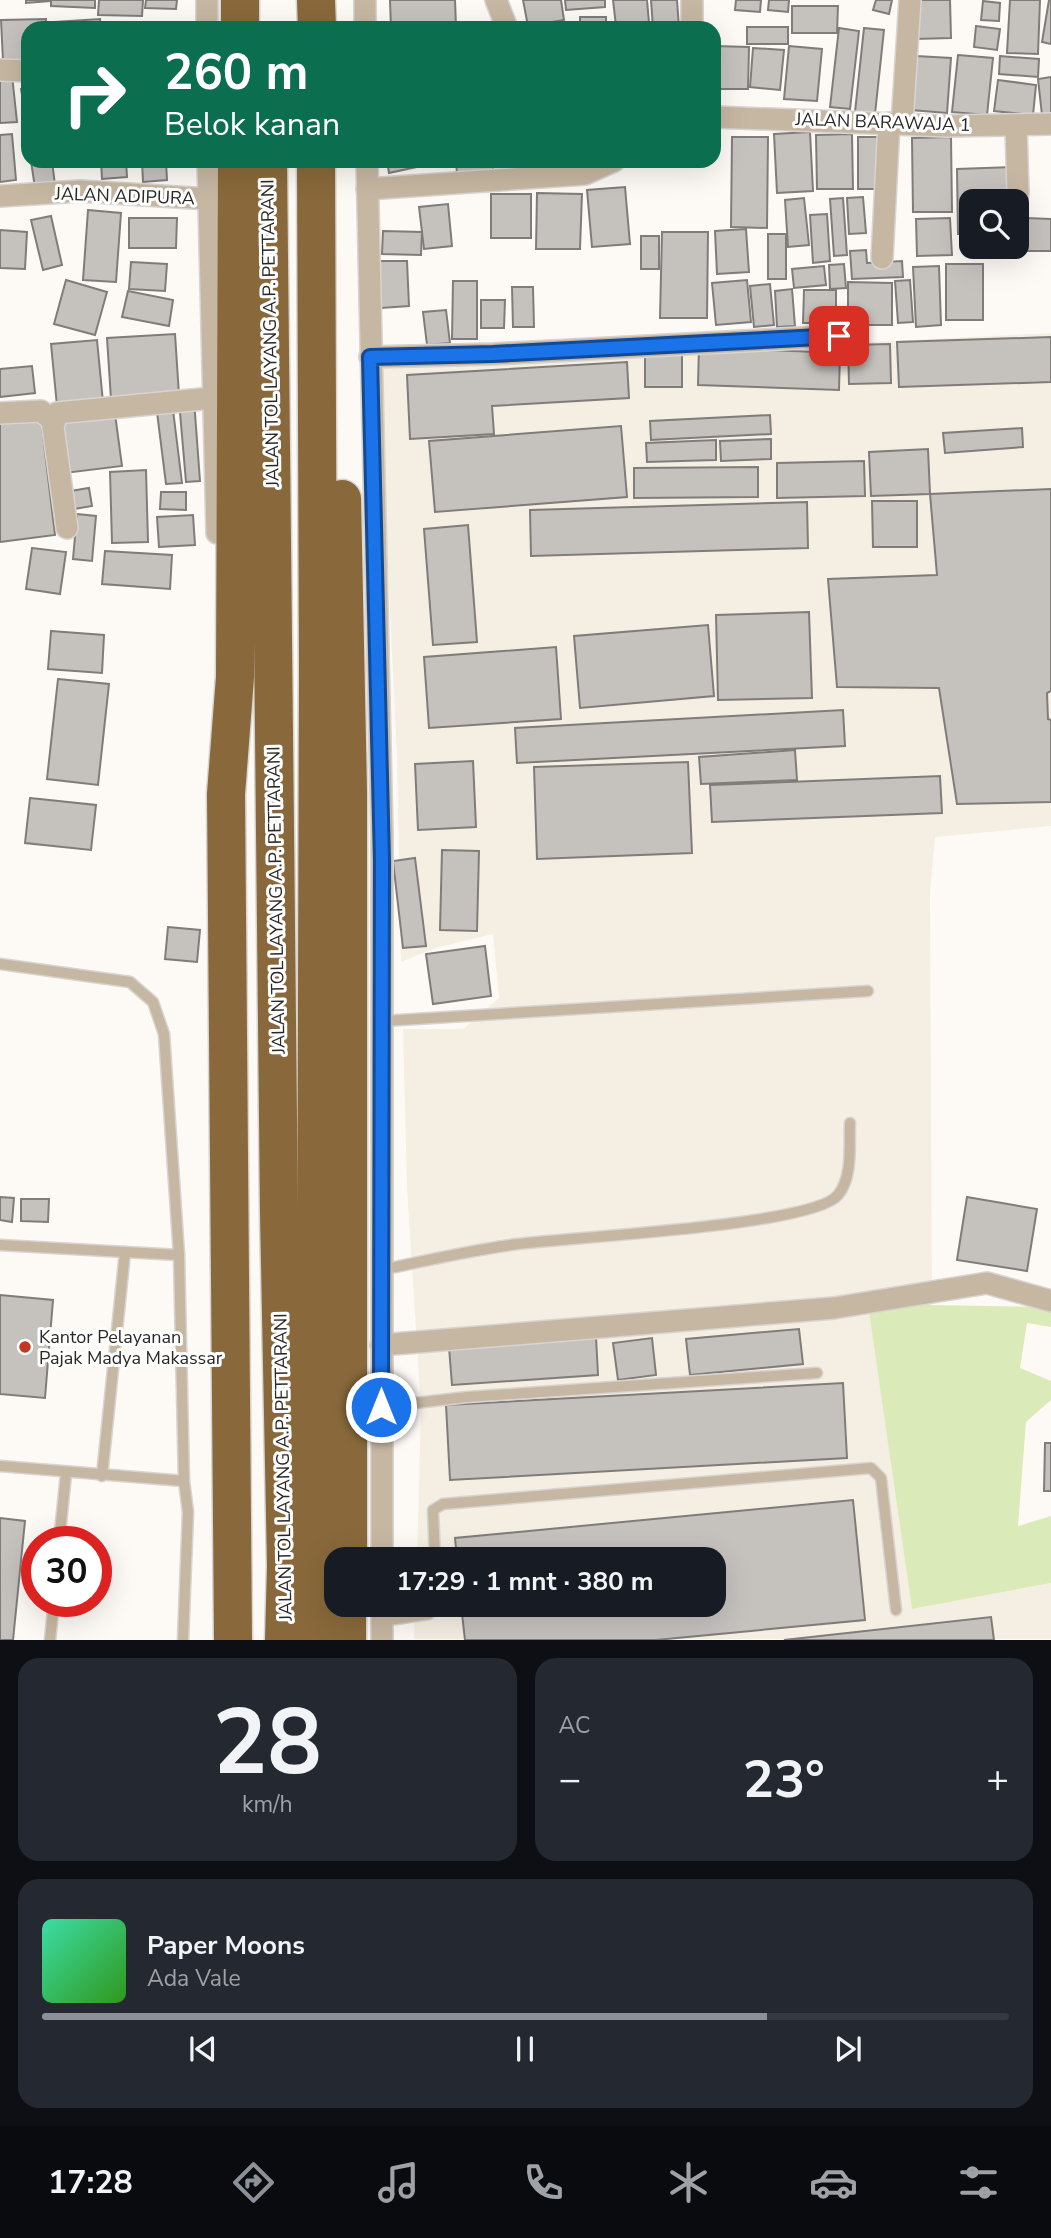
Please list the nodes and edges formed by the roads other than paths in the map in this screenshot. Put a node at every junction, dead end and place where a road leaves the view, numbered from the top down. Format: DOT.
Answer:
graph roads {
  1 [pos="207,0"];
  2 [pos="240,0"];
  3 [pos="267,0"];
  4 [pos="315,0"];
  5 [pos="365,0"];
  6 [pos="496,0"];
  7 [pos="692,0"];
  8 [pos="910,0"];
  9 [pos="207,21"];
  10 [pos="240,21"];
  11 [pos="267,21"];
  12 [pos="316,21"];
  13 [pos="365,21"];
  14 [pos="504,21"];
  15 [pos="692,21"];
  16 [pos="0,70"];
  17 [pos="21,71"];
  18 [pos="721,117"];
  19 [pos="895,123"];
  20 [pos="1051,124"];
  21 [pos="1016,126"];
  22 [pos="208,168"];
  23 [pos="237,168"];
  24 [pos="268,168"];
  25 [pos="316,168"];
  26 [pos="324,168"];
  27 [pos="367,168"];
  28 [pos="598,168"];
  29 [pos="530,170"];
  30 [pos="367,189"];
  31 [pos="1018,189"];
  32 [pos="0,197"];
  33 [pos="209,199"];
  34 [pos="882,258"];
  35 [pos="839,336"];
  36 [pos="370,357"];
  37 [pos="213,398"];
  38 [pos="0,413"];
  39 [pos="53,421"];
  40 [pos="67,528"];
  41 [pos="226,794"];
  42 [pos="0,964"];
  43 [pos="868,991"];
  44 [pos="383,1021"];
  45 [pos="850,1123"];
  46 [pos="0,1245"];
  47 [pos="125,1252"];
  48 [pos="179,1255"];
  49 [pos="382,1270"];
  50 [pos="1051,1301"];
  51 [pos="381,1345"];
  52 [pos="817,1373"];
  53 [pos="381,1407"];
  54 [pos="0,1466"];
  55 [pos="66,1474"];
  56 [pos="102,1476"];
  57 [pos="184,1481"];
  58 [pos="61,1526"];
  59 [pos="348,1547"];
  60 [pos="382,1547"];
  61 [pos="435,1547"];
  62 [pos="897,1610"];
  63 [pos="52,1617"];
  64 [pos="347,1617"];
  65 [pos="411,1617"];
  66 [pos="382,1622"];
  67 [pos="50,1640"];
  68 [pos="183,1640"];
  69 [pos="233,1640"];
  70 [pos="284,1640"];
  71 [pos="315,1640"];
  72 [pos="347,1640"];
  1 -- 9 [label="street"];
  2 -- 10 [label="highway"];
  3 -- 11 [label="highway"];
  4 -- 12 [label="highway"];
  5 -- 13 [label="street"];
  6 -- 14 [label="street"];
  7 -- 15 [label="street"];
  8 -- 19 [label="street"];
  16 -- 17 [label="street"];
  18 -- 19 [label="street, JALAN BARAWAJA 1"];
  19 -- 21 [label="street, JALAN BARAWAJA 1"];
  19 -- 34 [label="street"];
  20 -- 21 [label="street, JALAN BARAWAJA 1"];
  21 -- 31 [label="street"];
  22 -- 33 [label="street"];
  23 -- 41 [label="highway"];
  24 -- 70 [label="highway, JALAN TOL LAYANG A.P. PETTARANI"];
  25 -- 71 [label="highway, JALAN TOL LAYANG A.P. PETTARANI"];
  26 -- 59 [label="highway"];
  27 -- 30 [label="street"];
  28 -- 29 [label="street"];
  29 -- 30 [label="street"];
  30 -- 36 [label="street"];
  32 -- 33 [label="street, JALAN ADIPURA"];
  33 -- 37 [label="street"];
  35 -- 36 [label="street"];
  36 -- 44 [label="street"];
  37 -- 39 [label="street"];
  37 -- 41 [label="street"];
  38 -- 39 [label="street"];
  39 -- 40 [label="street"];
  41 -- 69 [label="highway"];
  42 -- 48 [label="lane"];
  43 -- 44 [label="lane"];
  44 -- 49 [label="street"];
  45 -- 49 [label="lane"];
  46 -- 47 [label="lane"];
  47 -- 48 [label="lane"];
  47 -- 56 [label="lane"];
  48 -- 57 [label="lane"];
  49 -- 51 [label="street"];
  50 -- 51 [label="street"];
  51 -- 53 [label="street"];
  52 -- 53 [label="lane"];
  53 -- 60 [label="street"];
  54 -- 55 [label="lane"];
  55 -- 56 [label="lane"];
  55 -- 58 [label="lane"];
  56 -- 57 [label="lane"];
  57 -- 68 [label="lane"];
  61 -- 62 [label="lane"];
  63 -- 67 [label="lane"];
  64 -- 72 [label="highway"];
  65 -- 66 [label="lane"];
}
